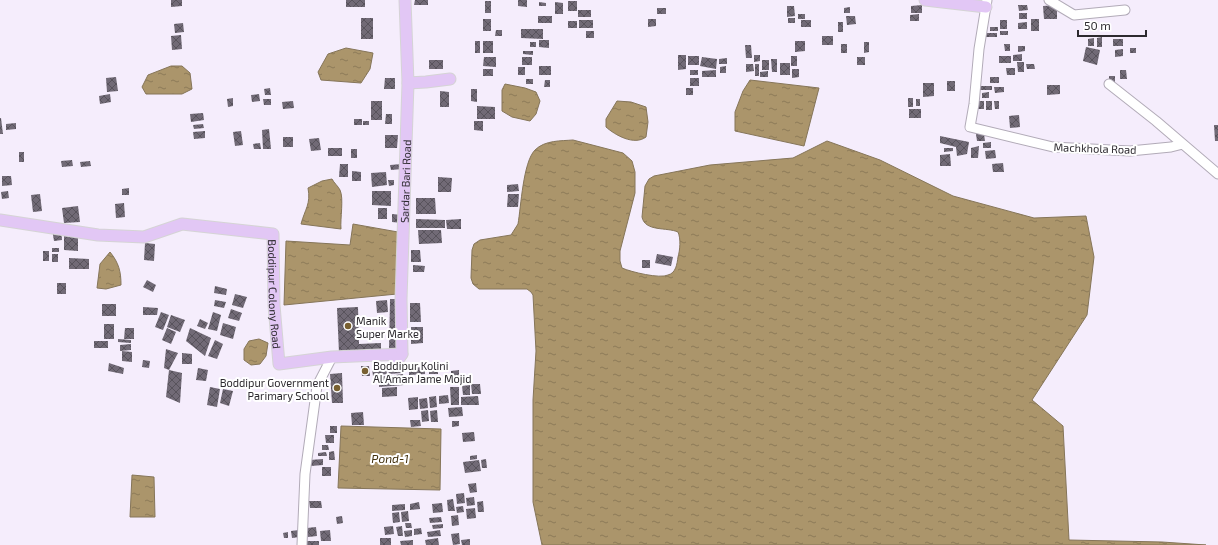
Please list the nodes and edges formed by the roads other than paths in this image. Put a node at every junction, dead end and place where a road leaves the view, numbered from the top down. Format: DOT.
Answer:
graph roads {
  1 [pos="405,0"];
  2 [pos="925,0"];
  3 [pos="1049,0"];
  4 [pos="986,4"];
  5 [pos="1125,10"];
  6 [pos="450,79"];
  7 [pos="408,83"];
  8 [pos="1109,84"];
  9 [pos="1183,144"];
  10 [pos="1218,174"];
  11 [pos="0,220"];
  12 [pos="332,357"];
  13 [pos="399,358"];
  14 [pos="302,545"];
  1 -- 7 [label="main road, Sardar Bari Road"];
  2 -- 4 [label="main road"];
  3 -- 5 [label="street"];
  4 -- 9 [label="street, Machkhola Road"];
  6 -- 7 [label="main road"];
  7 -- 13 [label="main road, Sardar Bari Road"];
  8 -- 9 [label="street"];
  9 -- 10 [label="street"];
  11 -- 12 [label="main road, Boddipur Colony Road"];
  12 -- 13 [label="main road, Boddipur Colony Road"];
  12 -- 14 [label="street"];
}
